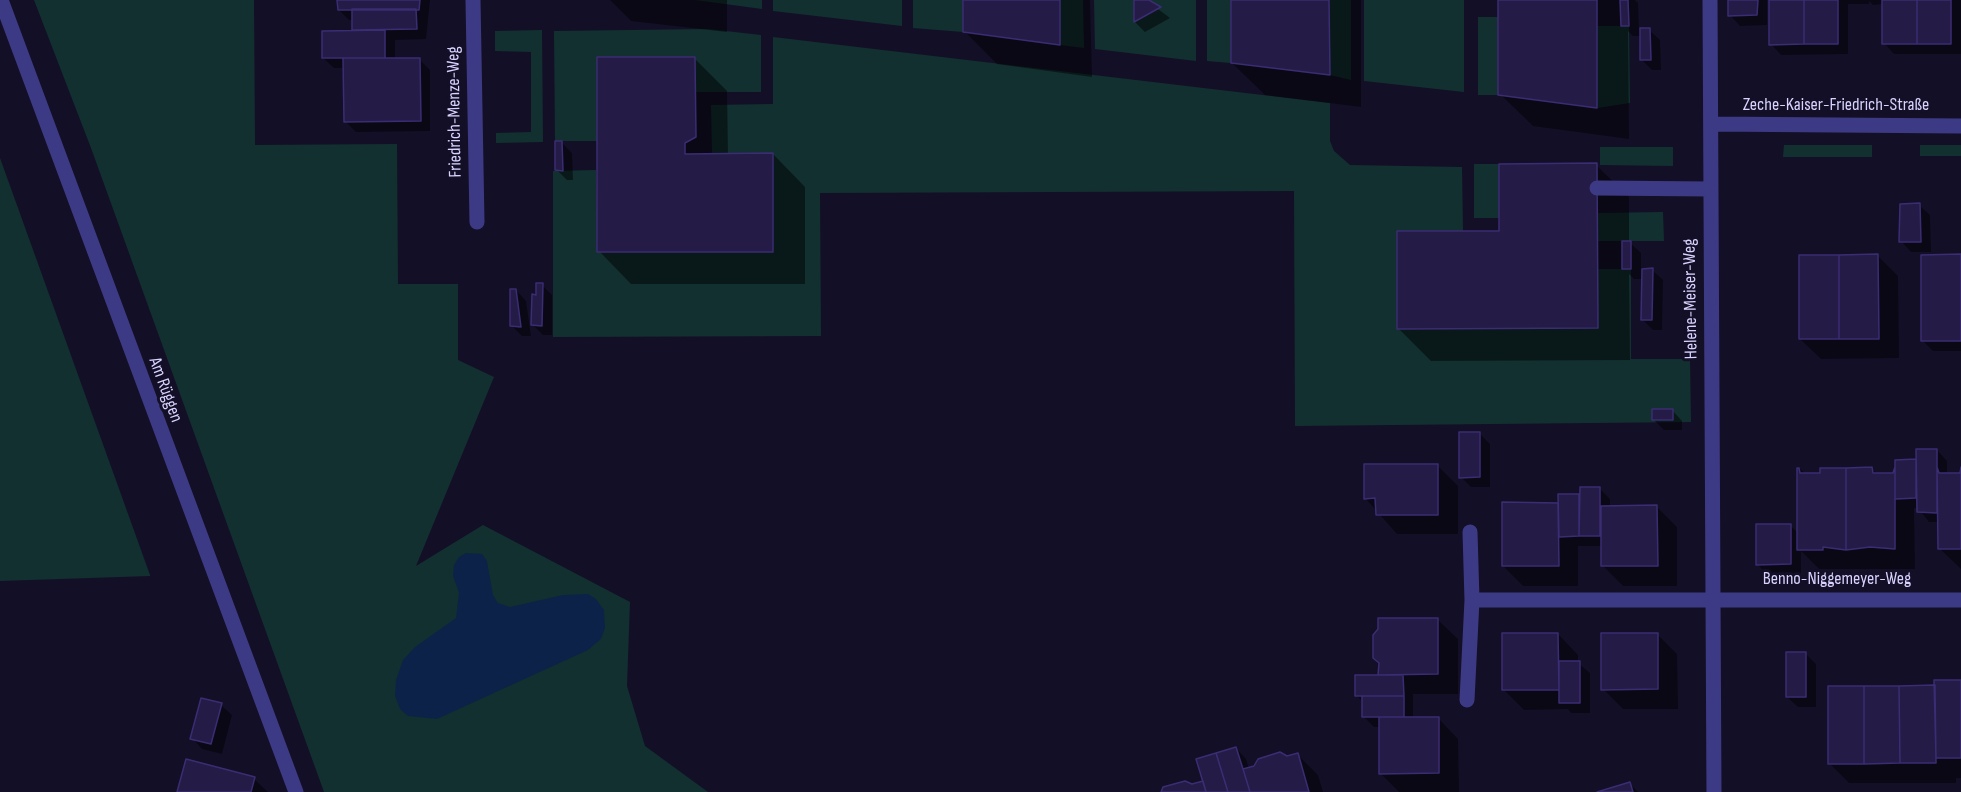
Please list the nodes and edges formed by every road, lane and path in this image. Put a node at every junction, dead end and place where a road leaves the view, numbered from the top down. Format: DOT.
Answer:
graph roads {
  1 [pos="1,0"];
  2 [pos="473,0"];
  3 [pos="1710,0"];
  4 [pos="1711,124"];
  5 [pos="1961,126"];
  6 [pos="1597,188"];
  7 [pos="1711,189"];
  8 [pos="477,222"];
  9 [pos="1470,532"];
  10 [pos="1713,598"];
  11 [pos="1472,600"];
  12 [pos="1961,600"];
  13 [pos="1467,700"];
  14 [pos="296,792"];
  15 [pos="1714,792"];
  1 -- 14 [label="street, Am Rüggen"];
  2 -- 8 [label="street, Friedrich-Menze-Weg"];
  3 -- 4 [label="street, Helene-Meiser-Weg"];
  4 -- 5 [label="street, Zeche-Kaiser-Friedrich-Straße"];
  4 -- 7 [label="street, Helene-Meiser-Weg"];
  6 -- 7 [label="street"];
  7 -- 10 [label="street, Helene-Meiser-Weg"];
  9 -- 11 [label="street"];
  10 -- 11 [label="street"];
  10 -- 12 [label="street, Benno-Niggemeyer-Weg"];
  10 -- 15 [label="street, Helene-Meiser-Weg"];
  11 -- 13 [label="street"];
}
